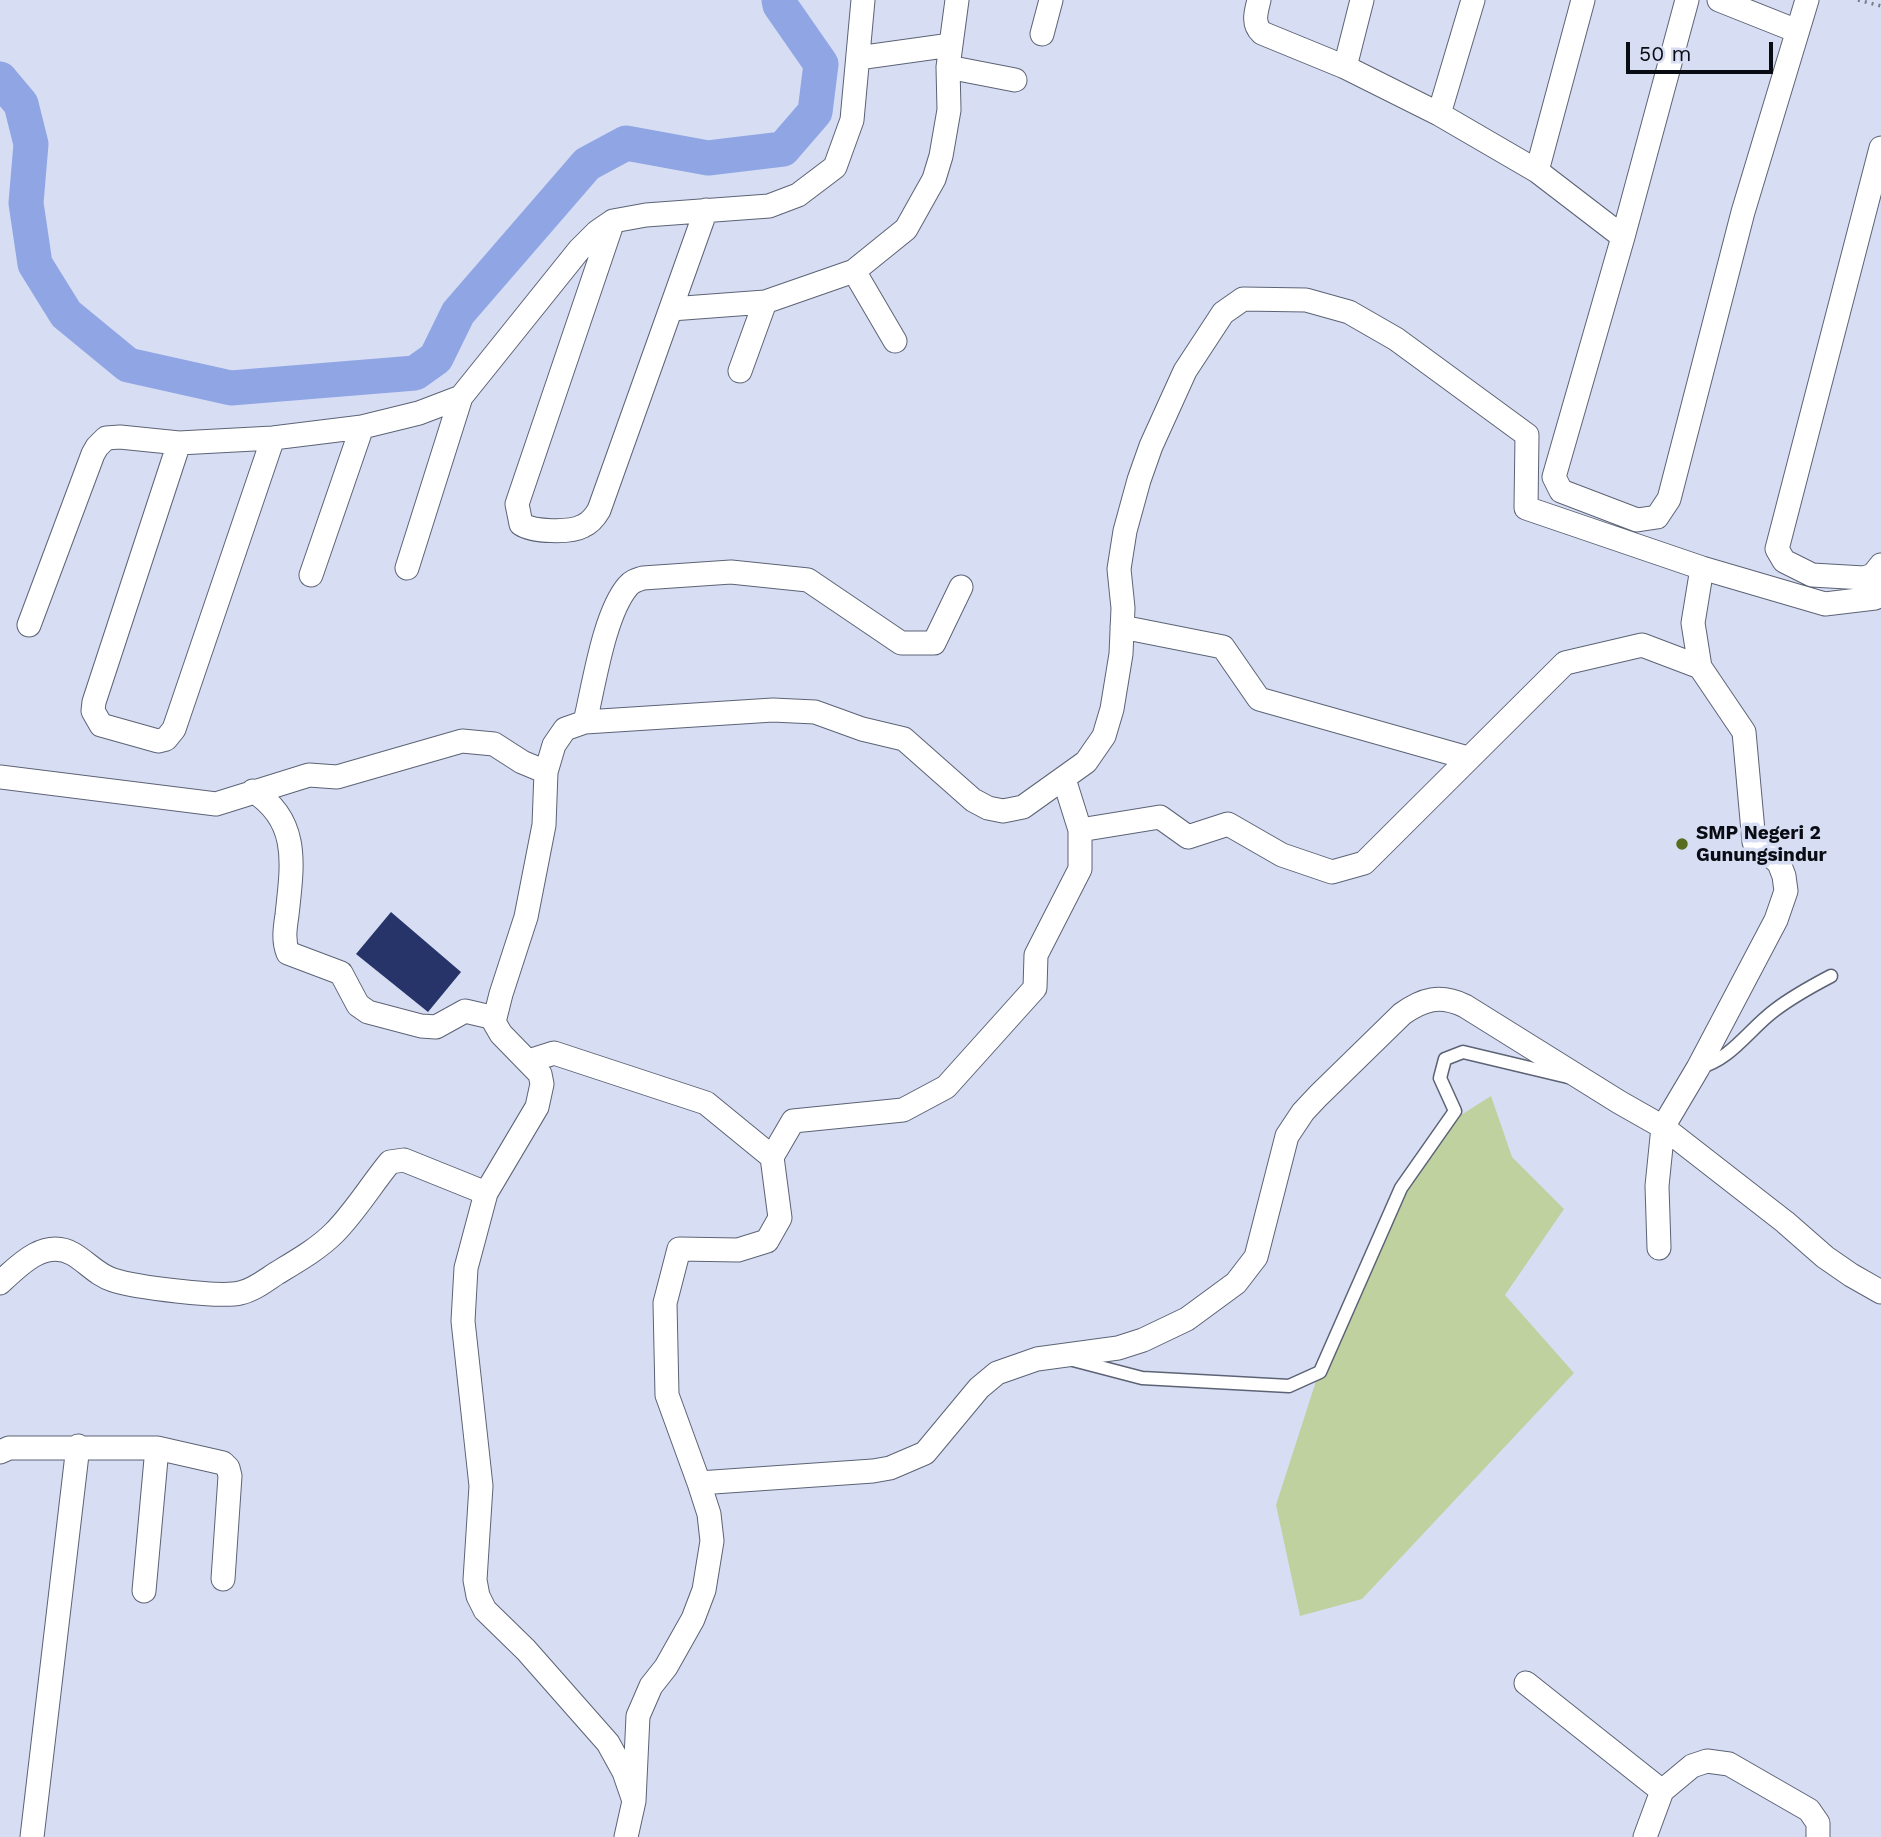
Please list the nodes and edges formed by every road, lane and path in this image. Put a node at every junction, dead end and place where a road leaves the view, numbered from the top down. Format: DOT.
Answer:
graph roads {
  1 [pos="863,0"];
  2 [pos="957,0"];
  3 [pos="1051,0"];
  4 [pos="1259,0"];
  5 [pos="1362,0"];
  6 [pos="1473,0"];
  7 [pos="1583,0"];
  8 [pos="1687,0"];
  9 [pos="1719,0"];
  10 [pos="1807,0"];
  11 [pos="1858,0"];
  12 [pos="1881,6"];
  13 [pos="1797,31"];
  14 [pos="1042,34"];
  15 [pos="949,56"];
  16 [pos="858,58"];
  17 [pos="1345,67"];
  18 [pos="1015,80"];
  19 [pos="1439,114"];
  20 [pos="1881,148"];
  21 [pos="1537,171"];
  22 [pos="706,210"];
  23 [pos="612,221"];
  24 [pos="1623,237"];
  25 [pos="855,271"];
  26 [pos="765,302"];
  27 [pos="671,309"];
  28 [pos="895,341"];
  29 [pos="740,372"];
  30 [pos="461,397"];
  31 [pos="362,427"];
  32 [pos="273,438"];
  33 [pos="179,443"];
  34 [pos="1881,565"];
  35 [pos="407,568"];
  36 [pos="1702,568"];
  37 [pos="311,575"];
  38 [pos="961,587"];
  39 [pos="1881,594"];
  40 [pos="29,625"];
  41 [pos="1122,627"];
  42 [pos="1700,667"];
  43 [pos="585,722"];
  44 [pos="1468,758"];
  45 [pos="546,772"];
  46 [pos="0,777"];
  47 [pos="1064,779"];
  48 [pos="253,791"];
  49 [pos="1080,830"];
  50 [pos="1831,975"];
  51 [pos="495,1018"];
  52 [pos="529,1061"];
  53 [pos="1698,1068"];
  54 [pos="1587,1082"];
  55 [pos="1663,1126"];
  56 [pos="772,1157"];
  57 [pos="486,1193"];
  58 [pos="1659,1248"];
  59 [pos="0,1283"];
  60 [pos="1881,1292"];
  61 [pos="1059,1356"];
  62 [pos="78,1446"];
  63 [pos="157,1448"];
  64 [pos="0,1452"];
  65 [pos="699,1483"];
  66 [pos="223,1579"];
  67 [pos="144,1591"];
  68 [pos="1526,1683"];
  69 [pos="1662,1791"];
  70 [pos="634,1801"];
  71 [pos="32,1837"];
  72 [pos="626,1837"];
  73 [pos="1645,1837"];
  74 [pos="1818,1837"];
  1 -- 16 [label="street"];
  2 -- 15 [label="street"];
  3 -- 14 [label="street"];
  4 -- 17 [label="street"];
  5 -- 17 [label="street"];
  6 -- 19 [label="street"];
  7 -- 21 [label="street"];
  8 -- 24 [label="street"];
  9 -- 13 [label="street"];
  10 -- 13 [label="street"];
  11 -- 12 [label="path"];
  13 -- 24 [label="street"];
  15 -- 16 [label="street"];
  15 -- 18 [label="street"];
  15 -- 25 [label="street"];
  16 -- 22 [label="street"];
  17 -- 19 [label="street"];
  19 -- 21 [label="street"];
  20 -- 34 [label="street"];
  21 -- 24 [label="street"];
  22 -- 23 [label="street"];
  22 -- 27 [label="street"];
  23 -- 27 [label="street"];
  23 -- 30 [label="street"];
  25 -- 26 [label="street"];
  25 -- 28 [label="street"];
  26 -- 27 [label="street"];
  26 -- 29 [label="street"];
  30 -- 31 [label="street"];
  30 -- 35 [label="street"];
  31 -- 32 [label="street"];
  31 -- 37 [label="street"];
  32 -- 33 [label="street"];
  32 -- 33 [label="street"];
  33 -- 40 [label="street"];
  36 -- 39 [label="street"];
  36 -- 41 [label="street"];
  36 -- 42 [label="street"];
  38 -- 43 [label="street"];
  41 -- 44 [label="street"];
  41 -- 47 [label="street"];
  42 -- 44 [label="street"];
  42 -- 53 [label="street"];
  43 -- 45 [label="street"];
  43 -- 47 [label="street"];
  44 -- 49 [label="street"];
  45 -- 48 [label="street"];
  45 -- 51 [label="street"];
  46 -- 48 [label="street"];
  47 -- 49 [label="street"];
  48 -- 51 [label="street"];
  49 -- 56 [label="street"];
  50 -- 53 [label="lane"];
  51 -- 52 [label="street"];
  52 -- 56 [label="street"];
  52 -- 57 [label="street"];
  53 -- 55 [label="street"];
  54 -- 55 [label="street"];
  54 -- 61 [label="street"];
  54 -- 61 [label="lane"];
  55 -- 58 [label="street"];
  55 -- 60 [label="street"];
  56 -- 65 [label="street"];
  57 -- 59 [label="street"];
  57 -- 70 [label="street"];
  61 -- 65 [label="street"];
  62 -- 63 [label="street"];
  62 -- 64 [label="street"];
  62 -- 71 [label="street"];
  63 -- 66 [label="street"];
  63 -- 67 [label="street"];
  65 -- 70 [label="street"];
  68 -- 69 [label="street"];
  69 -- 73 [label="street"];
  69 -- 74 [label="street"];
  70 -- 72 [label="street"];
}
